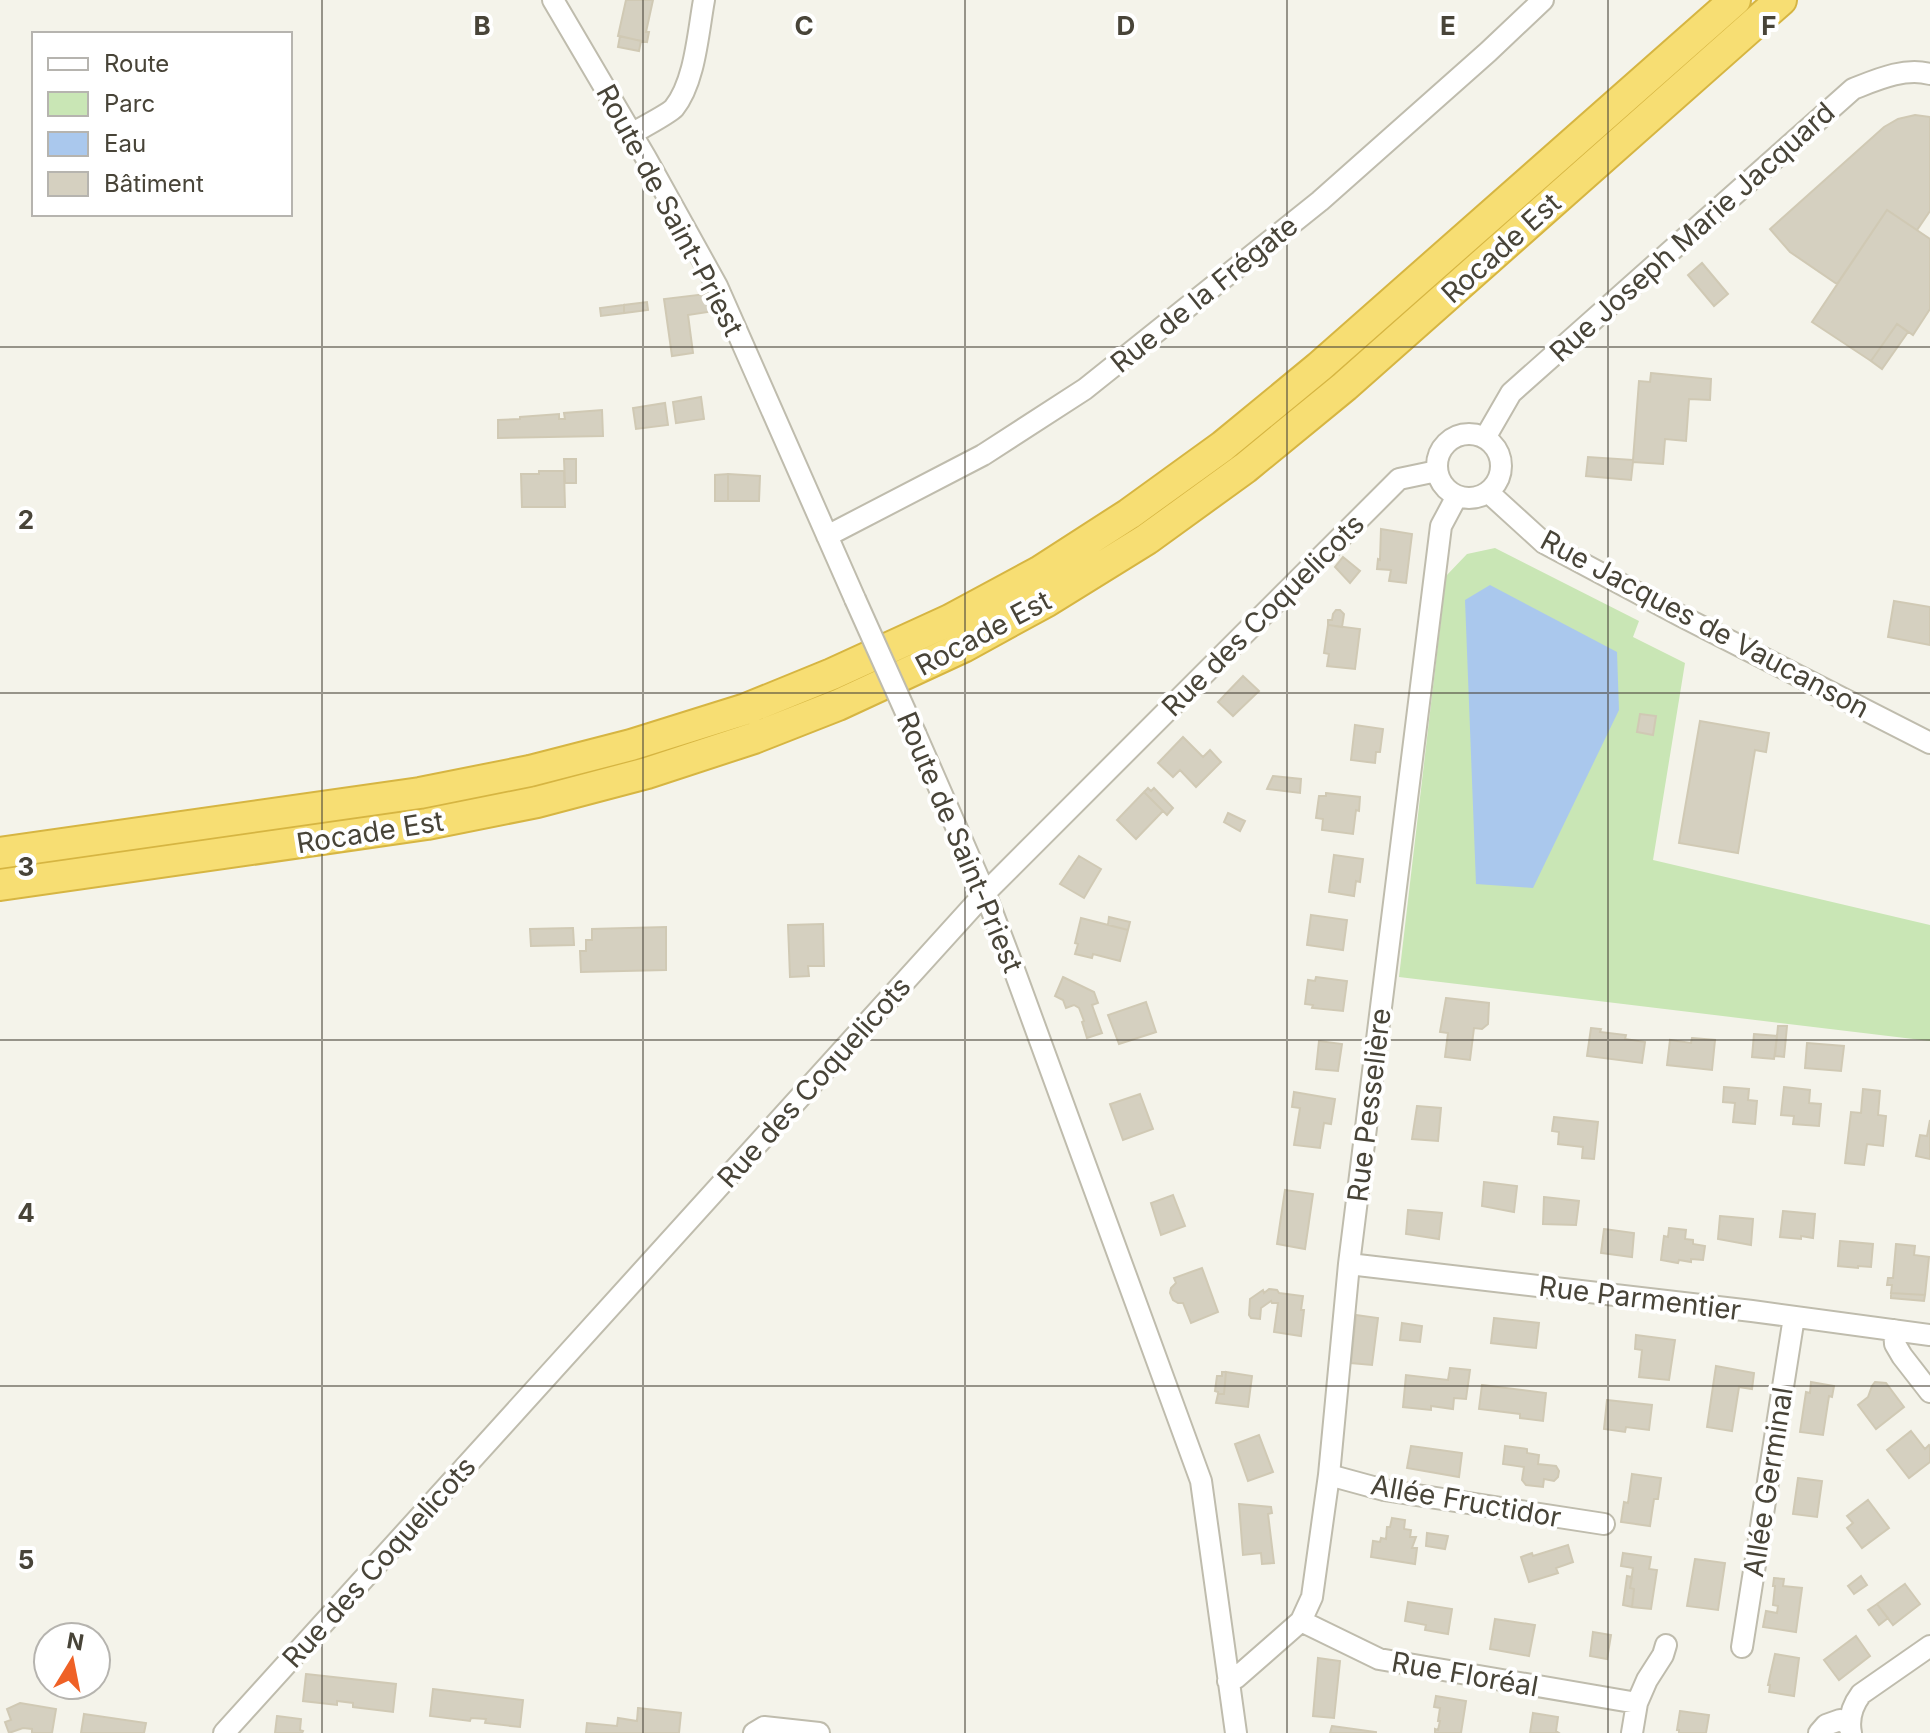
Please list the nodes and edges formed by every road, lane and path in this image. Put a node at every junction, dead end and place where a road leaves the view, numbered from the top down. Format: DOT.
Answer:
graph roads {
  1 [pos="553,0"];
  2 [pos="704,0"];
  3 [pos="1543,0"];
  4 [pos="1735,0"];
  5 [pos="1781,0"];
  6 [pos="1930,74"];
  7 [pos="631,134"];
  8 [pos="1485,438"];
  9 [pos="1437,471"];
  10 [pos="1488,492"];
  11 [pos="1457,496"];
  12 [pos="827,536"];
  13 [pos="1930,743"];
  14 [pos="0,853"];
  15 [pos="0,885"];
  16 [pos="985,893"];
  17 [pos="1349,1264"];
  18 [pos="1794,1317"];
  19 [pos="1894,1330"];
  20 [pos="1930,1335"];
  21 [pos="1930,1392"];
  22 [pos="1329,1475"];
  23 [pos="1604,1524"];
  24 [pos="1301,1621"];
  25 [pos="1666,1645"];
  26 [pos="1930,1646"];
  27 [pos="1742,1647"];
  28 [pos="1228,1681"];
  29 [pos="1637,1703"];
  30 [pos="1850,1729"];
  31 [pos="224,1733"];
  32 [pos="754,1733"];
  33 [pos="819,1733"];
  34 [pos="1236,1733"];
  35 [pos="1632,1733"];
  36 [pos="1819,1733"];
  1 -- 7 [label="street, Route de Saint-Priest"];
  2 -- 7 [label="street"];
  3 -- 12 [label="street, Rue de la Frégate"];
  4 -- 14 [label="highway, Rocade Est"];
  5 -- 15 [label="highway, Rocade Est"];
  6 -- 8 [label="street, Rue Joseph Marie Jacquard"];
  7 -- 12 [label="street, Route de Saint-Priest"];
  8 -- 9 [label="street"];
  8 -- 10 [label="street"];
  9 -- 11 [label="street"];
  9 -- 16 [label="street, Rue des Coquelicots"];
  10 -- 11 [label="street"];
  10 -- 13 [label="street, Rue Jacques de Vaucanson"];
  11 -- 17 [label="street, Rue Pesselière"];
  12 -- 16 [label="street, Route de Saint-Priest, bridge"];
  16 -- 28 [label="street, Route de Saint-Priest"];
  16 -- 31 [label="street, Rue des Coquelicots"];
  17 -- 18 [label="street, Rue Parmentier"];
  17 -- 22 [label="street, Rue Pesselière"];
  18 -- 19 [label="street, Rue Parmentier"];
  18 -- 27 [label="street, Allée Germinal"];
  19 -- 20 [label="street, Rue Parmentier"];
  19 -- 21 [label="street"];
  22 -- 23 [label="street, Allée Fructidor"];
  22 -- 24 [label="street, Rue Pesselière"];
  24 -- 28 [label="street, Rue Pesselière"];
  24 -- 29 [label="street, Rue Floréal"];
  25 -- 29 [label="street"];
  26 -- 30 [label="street"];
  28 -- 34 [label="street, Route de Saint-Priest"];
  29 -- 35 [label="street"];
  30 -- 36 [label="street"];
  32 -- 33 [label="street"];
}
